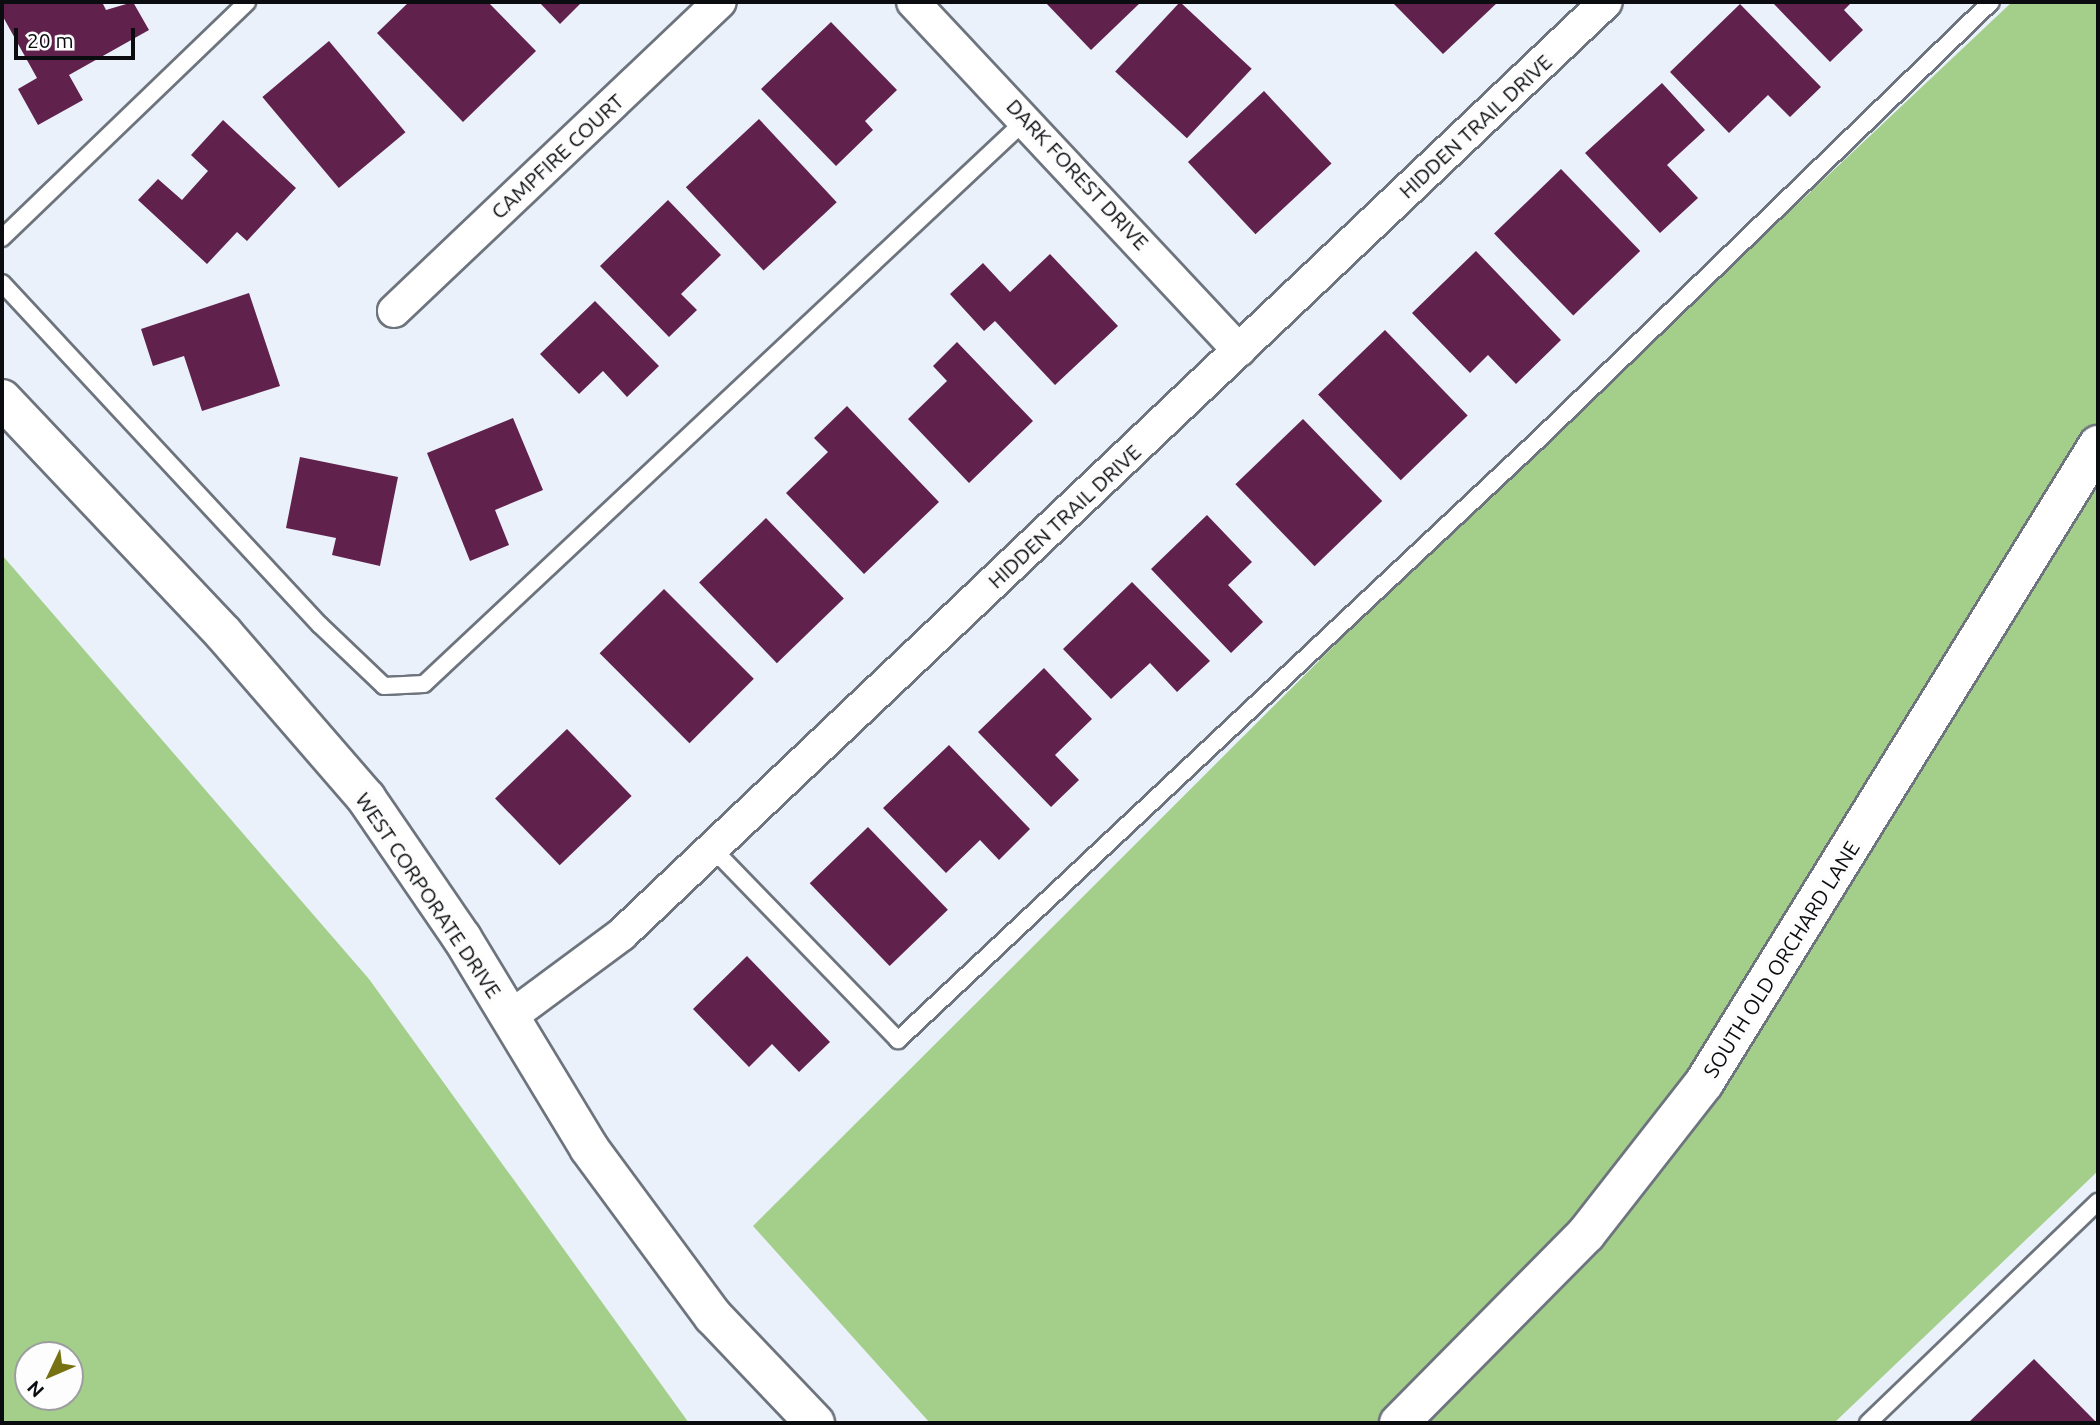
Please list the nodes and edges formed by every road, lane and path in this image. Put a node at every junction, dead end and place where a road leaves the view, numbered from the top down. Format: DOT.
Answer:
graph roads {
  1 [pos="247,2"];
  2 [pos="720,2"];
  3 [pos="913,2"];
  4 [pos="1606,2"];
  5 [pos="1992,2"];
  6 [pos="1027,118"];
  7 [pos="2,238"];
  8 [pos="2,283"];
  9 [pos="394,311"];
  10 [pos="1239,350"];
  11 [pos="2,399"];
  12 [pos="2098,445"];
  13 [pos="713,849"];
  14 [pos="510,1017"];
  15 [pos="2098,1202"];
  16 [pos="815,1422"];
  17 [pos="1399,1423"];
  18 [pos="1868,1423"];
  1 -- 7 [label="lane"];
  2 -- 9 [label="street, CAMPFIRE COURT"];
  3 -- 6 [label="street, DARK FOREST DRIVE"];
  4 -- 10 [label="street, HIDDEN TRAIL DRIVE"];
  5 -- 13 [label="lane"];
  6 -- 8 [label="lane"];
  6 -- 10 [label="street, DARK FOREST DRIVE"];
  10 -- 13 [label="street, HIDDEN TRAIL DRIVE"];
  11 -- 14 [label="street, WEST CORPORATE DRIVE"];
  12 -- 17 [label="street, SOUTH OLD ORCHARD LANE"];
  13 -- 14 [label="street, HIDDEN TRAIL DRIVE"];
  14 -- 16 [label="street, WEST CORPORATE DRIVE"];
  15 -- 18 [label="lane"];
}
